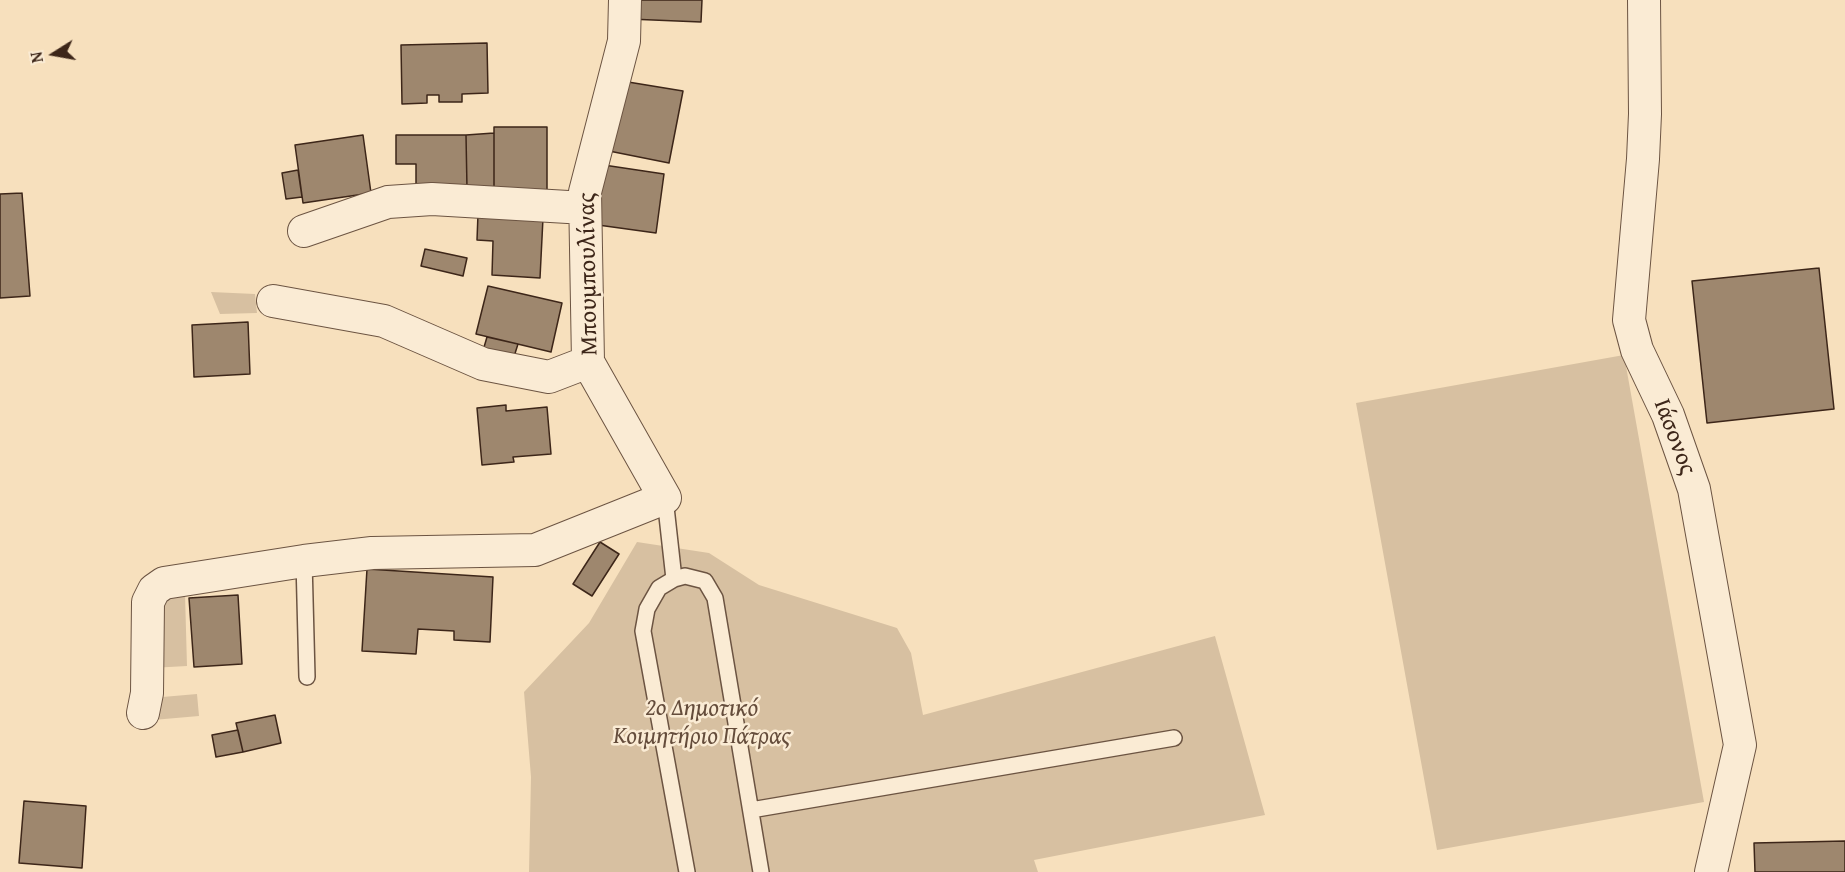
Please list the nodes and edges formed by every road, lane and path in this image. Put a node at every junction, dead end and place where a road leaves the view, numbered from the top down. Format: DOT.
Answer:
graph roads {
  1 [pos="625,0"];
  2 [pos="1644,0"];
  3 [pos="585,208"];
  4 [pos="304,231"];
  5 [pos="273,301"];
  6 [pos="588,362"];
  7 [pos="665,498"];
  8 [pos="304,561"];
  9 [pos="674,579"];
  10 [pos="307,677"];
  11 [pos="143,714"];
  12 [pos="1174,738"];
  13 [pos="751,810"];
  14 [pos="687,872"];
  15 [pos="761,872"];
  16 [pos="1711,872"];
  1 -- 3 [label="street, Μπουμπουλίνας"];
  2 -- 16 [label="street, Ιάσονος"];
  3 -- 4 [label="street"];
  3 -- 6 [label="street, Μπουμπουλίνας"];
  5 -- 6 [label="street"];
  6 -- 7 [label="street, Μπουμπουλίνας"];
  7 -- 8 [label="street"];
  7 -- 9 [label="lane"];
  8 -- 10 [label="lane"];
  8 -- 11 [label="street"];
  9 -- 13 [label="lane"];
  9 -- 14 [label="lane"];
  12 -- 13 [label="lane"];
  13 -- 15 [label="lane"];
}
